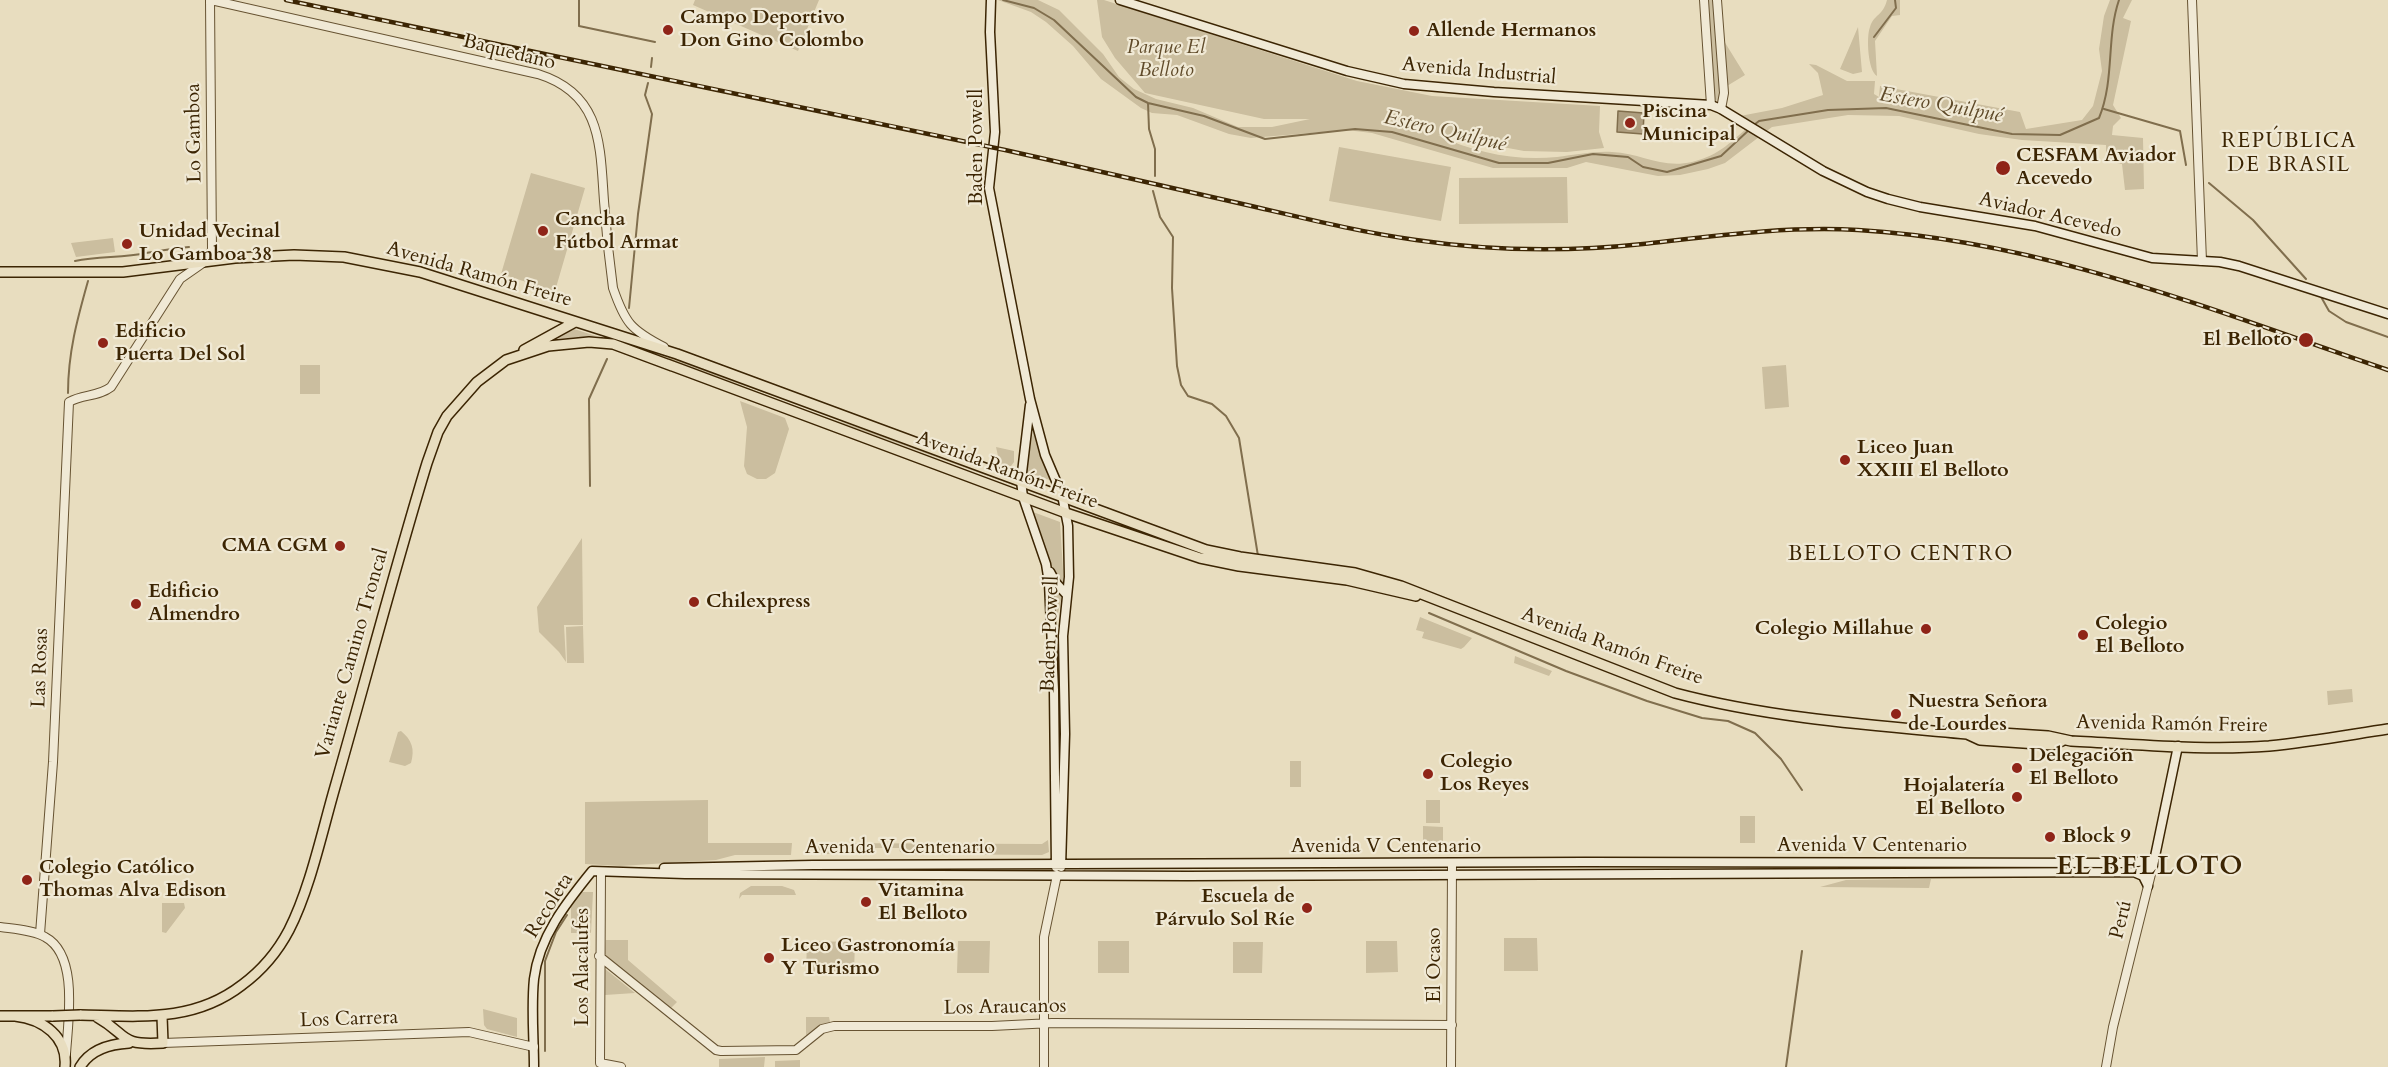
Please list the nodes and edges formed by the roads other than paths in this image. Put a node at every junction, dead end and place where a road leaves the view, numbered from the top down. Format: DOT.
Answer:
graph roads {
  1 [pos="211,0"];
  2 [pos="991,0"];
  3 [pos="1120,0"];
  4 [pos="1704,0"];
  5 [pos="1717,0"];
  6 [pos="2192,0"];
  7 [pos="1711,105"];
  8 [pos="1721,109"];
  9 [pos="2202,261"];
  10 [pos="203,263"];
  11 [pos="0,272"];
  12 [pos="2388,315"];
  13 [pos="575,322"];
  14 [pos="589,326"];
  15 [pos="677,354"];
  16 [pos="506,360"];
  17 [pos="672,366"];
  18 [pos="1030,399"];
  19 [pos="1021,481"];
  20 [pos="1062,495"];
  21 [pos="1023,497"];
  22 [pos="1066,513"];
  23 [pos="1261,560"];
  24 [pos="1046,564"];
  25 [pos="1239,566"];
  26 [pos="1067,595"];
  27 [pos="1427,598"];
  28 [pos="1065,673"];
  29 [pos="1056,686"];
  30 [pos="2388,729"];
  31 [pos="1065,734"];
  32 [pos="1967,735"];
  33 [pos="2058,739"];
  34 [pos="2178,746"];
  35 [pos="2153,863"];
  36 [pos="1059,864"];
  37 [pos="1452,864"];
  38 [pos="596,871"];
  39 [pos="618,872"];
  40 [pos="2132,872"];
  41 [pos="1057,875"];
  42 [pos="1452,875"];
  43 [pos="2148,886"];
  44 [pos="0,927"];
  45 [pos="40,934"];
  46 [pos="599,956"];
  47 [pos="15,1016"];
  48 [pos="95,1016"];
  49 [pos="162,1016"];
  50 [pos="0,1017"];
  51 [pos="1044,1024"];
  52 [pos="1452,1025"];
  53 [pos="131,1043"];
  54 [pos="163,1043"];
  55 [pos="534,1047"];
  56 [pos="66,1064"];
  57 [pos="80,1067"];
  58 [pos="534,1067"];
  59 [pos="621,1067"];
  60 [pos="1044,1067"];
  61 [pos="1451,1067"];
  62 [pos="2106,1067"];
  1 -- 10 [label="street, Lo Gamboa"];
  1 -- 15 [label="street, Baquedano"];
  2 -- 18 [label="main road, Baden Powell"];
  3 -- 7 [label="main road, Avenida Industrial"];
  4 -- 7 [label="street"];
  5 -- 8 [label="street"];
  6 -- 9 [label="street"];
  7 -- 8 [label="main road, Avenida Industrial"];
  8 -- 9 [label="main road, Aviador Acevedo"];
  9 -- 12 [label="main road, Aviador Acevedo"];
  10 -- 11 [label="main road, Avenida Ramón Freire"];
  10 -- 13 [label="main road, Avenida Ramón Freire"];
  10 -- 45 [label="street, Las Rosas"];
  13 -- 14 [label="main road, Avenida Ramón Freire"];
  13 -- 16 [label="main road"];
  14 -- 15 [label="main road, Avenida Ramón Freire"];
  14 -- 17 [label="main road, Avenida Ramón Freire"];
  15 -- 19 [label="main road, Avenida Ramón Freire"];
  16 -- 17 [label="main road, Variante Camino Troncal"];
  16 -- 49 [label="main road, Variante Camino Troncal"];
  17 -- 21 [label="main road, Avenida Ramón Freire"];
  18 -- 19 [label="main road, Baden Powell"];
  18 -- 20 [label="main road, Baden Powell"];
  19 -- 20 [label="main road, Avenida Ramón Freire"];
  19 -- 21 [label="main road, Baden Powell"];
  20 -- 22 [label="main road, Baden Powell"];
  20 -- 23 [label="main road, Avenida Ramón Freire"];
  21 -- 22 [label="main road, Avenida Ramón Freire"];
  21 -- 24 [label="main road, Baden Powell"];
  22 -- 25 [label="main road, Avenida Ramón Freire"];
  22 -- 26 [label="main road, Baden Powell"];
  23 -- 25 [label="main road"];
  23 -- 27 [label="main road, Avenida Ramón Freire"];
  24 -- 26 [label="main road"];
  24 -- 29 [label="main road, Baden Powell"];
  25 -- 27 [label="main road, Avenida Ramón Freire"];
  26 -- 28 [label="main road, Baden Powell"];
  27 -- 32 [label="main road, Avenida Ramón Freire"];
  28 -- 29 [label="main road"];
  28 -- 31 [label="main road, Baden Powell"];
  29 -- 31 [label="main road"];
  29 -- 36 [label="main road, Baden Powell"];
  30 -- 34 [label="main road, Avenida Ramón Freire"];
  31 -- 36 [label="main road, Baden Powell"];
  32 -- 33 [label="main road, Avenida Ramón Freire"];
  32 -- 33 [label="main road, Avenida Ramón Freire"];
  33 -- 34 [label="main road, Avenida Ramón Freire"];
  34 -- 35 [label="main road, Perú"];
  35 -- 37 [label="main road, Avenida V Centenario"];
  35 -- 40 [label="main road, Avenida V Centenario"];
  35 -- 43 [label="street, Perú"];
  36 -- 37 [label="main road, Avenida V Centenario"];
  36 -- 39 [label="main road, Avenida V Centenario"];
  36 -- 41 [label="main road, Baden Powell"];
  37 -- 42 [label="street, El Ocaso"];
  38 -- 39 [label="main road, Avenida V Centenario"];
  38 -- 46 [label="street, Los Alacalufes"];
  38 -- 55 [label="main road, Recoleta"];
  39 -- 41 [label="main road, Avenida V Centenario"];
  40 -- 42 [label="main road, Avenida V Centenario"];
  40 -- 43 [label="main road"];
  41 -- 42 [label="main road, Avenida V Centenario"];
  41 -- 51 [label="street, Baden Powell"];
  42 -- 52 [label="street, El Ocaso"];
  43 -- 62 [label="street, Perú"];
  44 -- 45 [label="street"];
  45 -- 56 [label="street"];
  46 -- 51 [label="street, Los Araucanos"];
  46 -- 59 [label="street, Los Alacalufes"];
  47 -- 48 [label="main road, Variante Camino Troncal, bridge"];
  47 -- 50 [label="main road, Variante Camino Troncal"];
  47 -- 56 [label="main road"];
  48 -- 49 [label="main road, Variante Camino Troncal"];
  48 -- 53 [label="main road"];
  49 -- 54 [label="main road"];
  51 -- 52 [label="street, Los Araucanos"];
  51 -- 60 [label="street, Baden Powell"];
  52 -- 61 [label="street, El Ocaso"];
  53 -- 54 [label="main road"];
  53 -- 57 [label="main road"];
  54 -- 55 [label="street, Los Carrera"];
  55 -- 58 [label="main road, Recoleta"];
}
